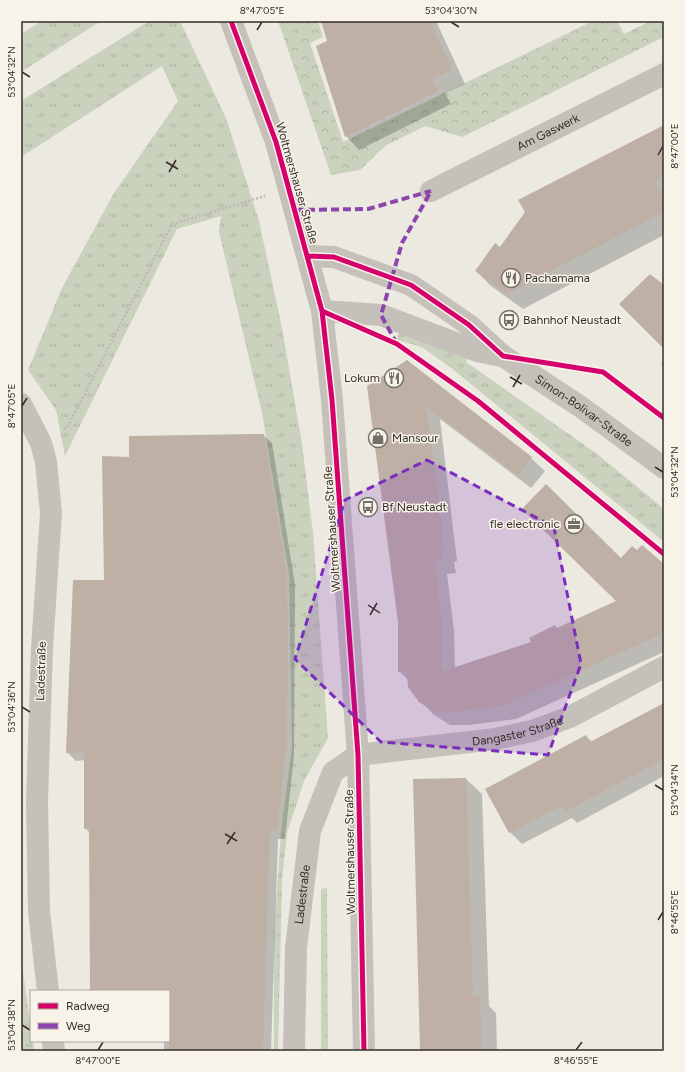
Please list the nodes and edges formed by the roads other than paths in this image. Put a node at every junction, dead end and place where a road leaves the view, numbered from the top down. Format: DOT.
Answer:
graph roads {
  1 [pos="230,21"];
  2 [pos="664,74"];
  3 [pos="431,191"];
  4 [pos="308,256"];
  5 [pos="322,311"];
  6 [pos="502,356"];
  7 [pos="21,404"];
  8 [pos="664,468"];
  9 [pos="664,667"];
  10 [pos="358,755"];
  11 [pos="48,990"];
  12 [pos="294,1051"];
  13 [pos="364,1051"];
  1 -- 4 [label="street, Woltmershauser Straße"];
  2 -- 3 [label="street, Am Gaswerk"];
  4 -- 5 [label="street, Woltmershauser Straße"];
  4 -- 6 [label="street, Simon-Bolivar-Straße"];
  5 -- 6 [label="street, Simon-Bolivar-Straße"];
  5 -- 10 [label="street, Woltmershauser Straße"];
  6 -- 8 [label="street, Simon-Bolivar-Straße"];
  7 -- 11 [label="street, Ladestraße"];
  9 -- 10 [label="street, Dangaster Straße"];
  10 -- 12 [label="street, Ladestraße"];
  10 -- 13 [label="street, Woltmershauser Straße"];
}
